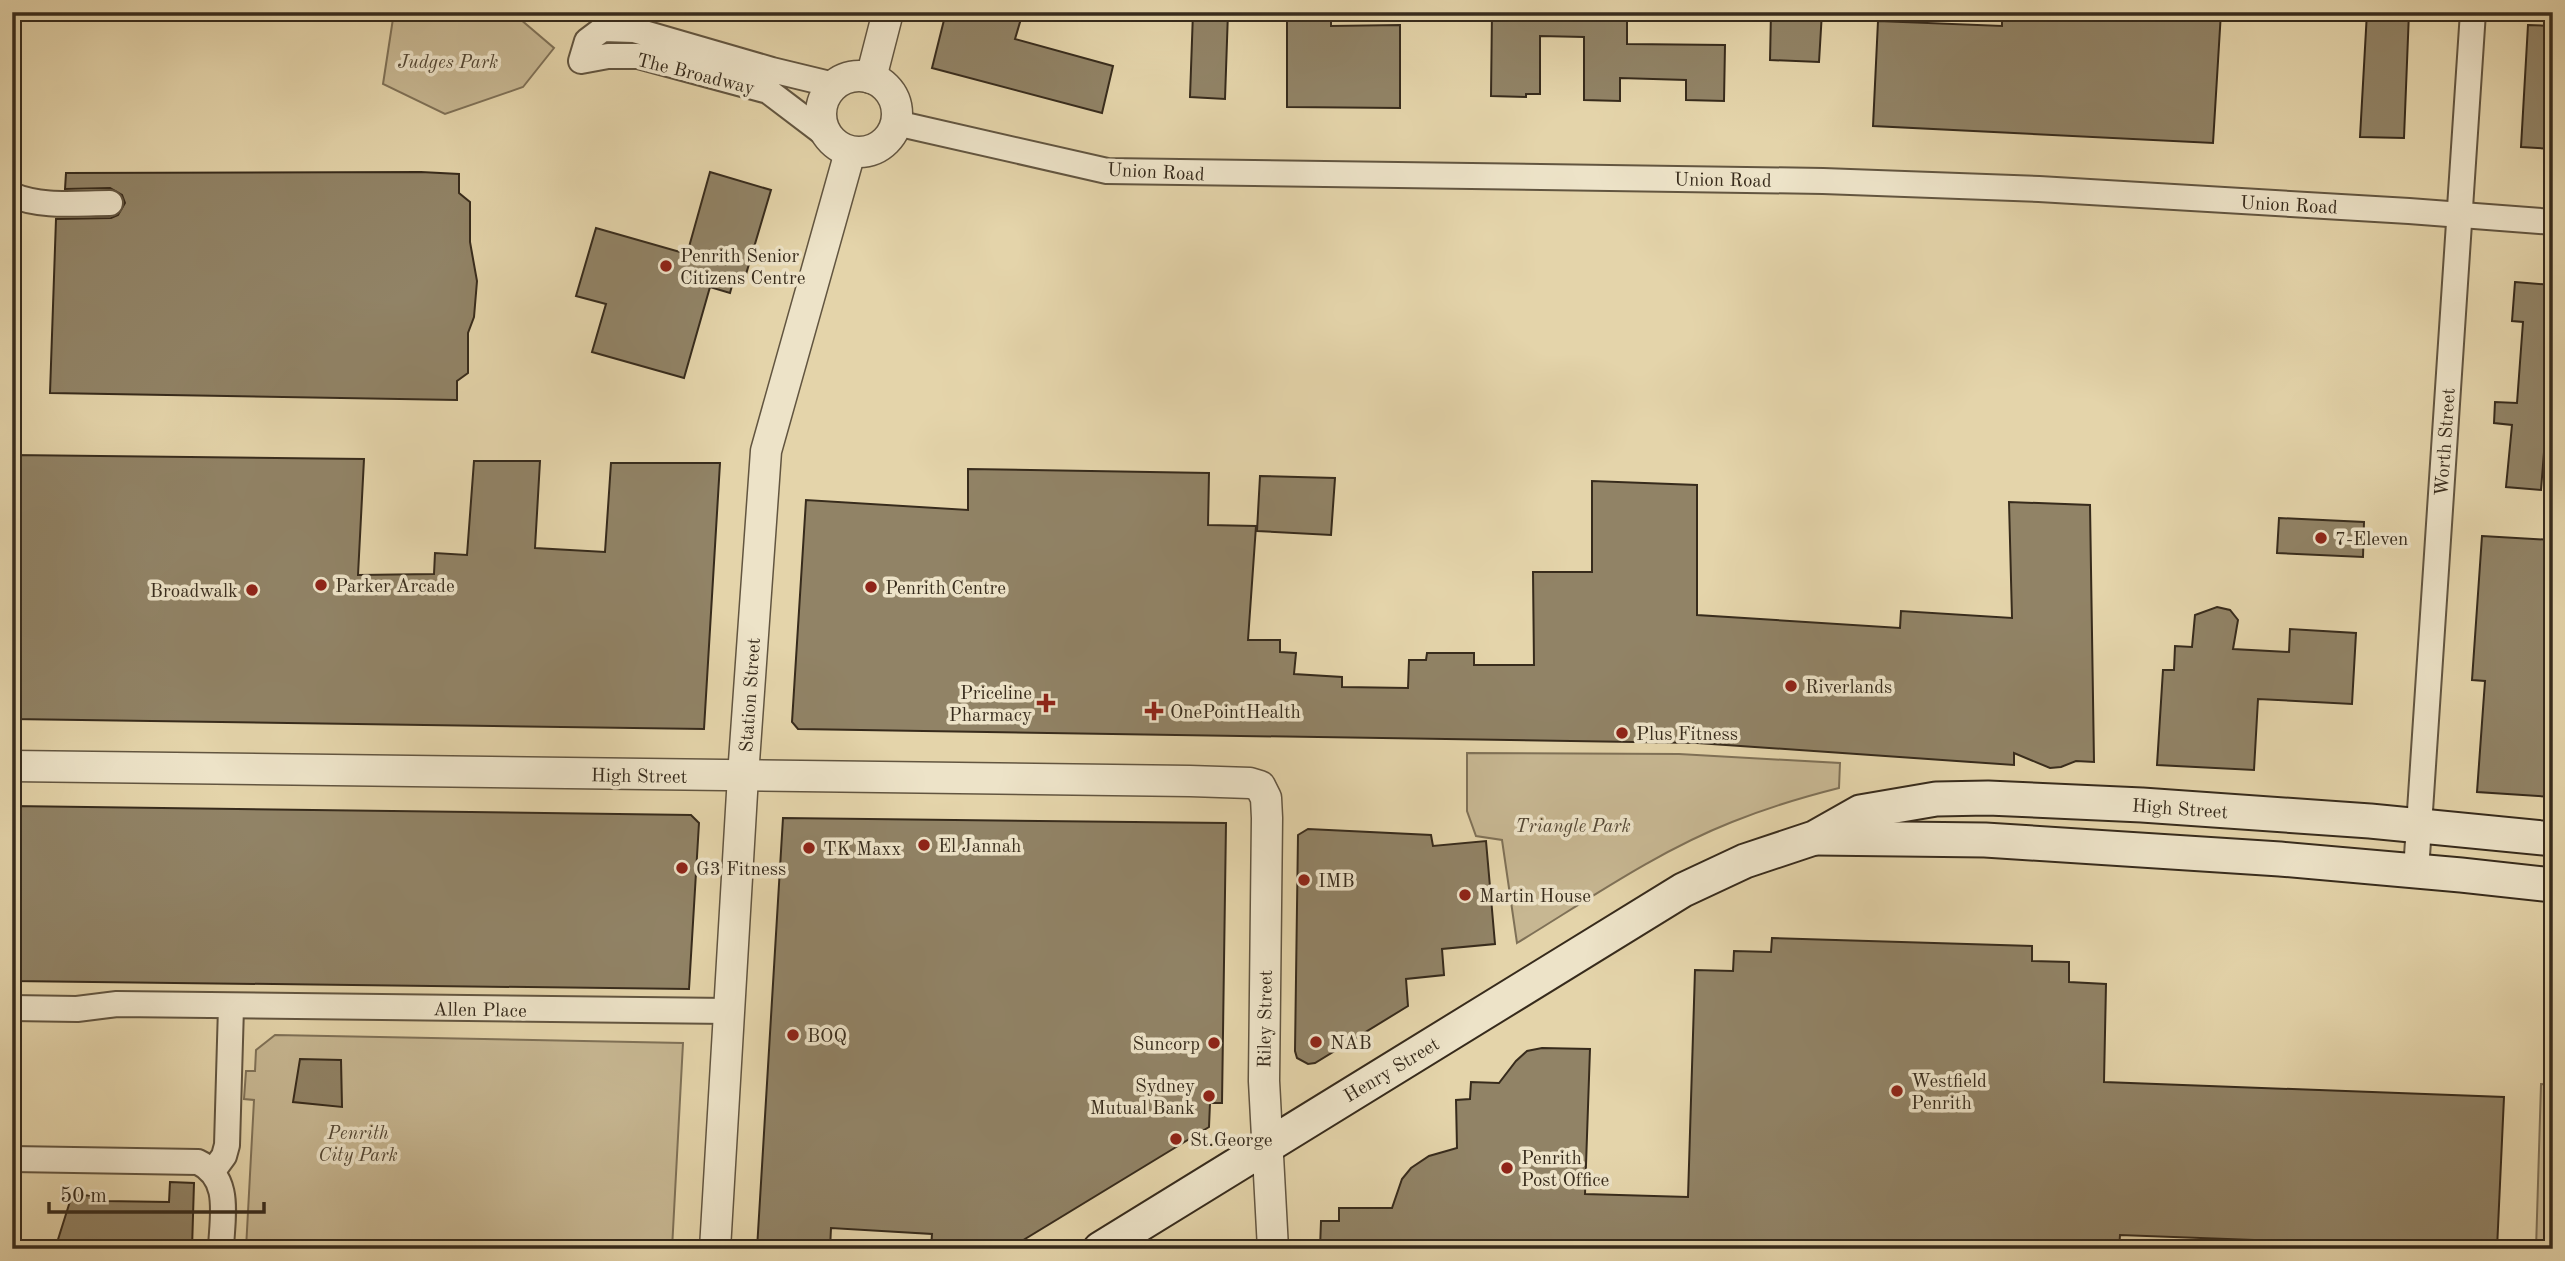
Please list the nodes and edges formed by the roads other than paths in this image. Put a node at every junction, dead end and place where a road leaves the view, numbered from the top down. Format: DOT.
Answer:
graph roads {
  1 [pos="888,12"];
  2 [pos="2473,12"];
  3 [pos="871,78"];
  4 [pos="834,85"];
  5 [pos="897,123"];
  6 [pos="826,135"];
  7 [pos="850,152"];
  8 [pos="12,195"];
  9 [pos="110,203"];
  10 [pos="2459,214"];
  11 [pos="2553,222"];
  12 [pos="12,766"];
  13 [pos="743,776"];
  14 [pos="1264,790"];
  15 [pos="2418,825"];
  16 [pos="1814,838"];
  17 [pos="2553,839"];
  18 [pos="2416,871"];
  19 [pos="2553,886"];
  20 [pos="1683,890"];
  21 [pos="231,1007"];
  22 [pos="12,1008"];
  23 [pos="729,1012"];
  24 [pos="1268,1146"];
  25 [pos="12,1159"];
  26 [pos="213,1171"];
  27 [pos="221,1249"];
  28 [pos="715,1249"];
  29 [pos="1100,1249"];
  30 [pos="1273,1249"];
  1 -- 3 [label="street"];
  2 -- 10 [label="street, Worth Street"];
  3 -- 4 [label="street"];
  3 -- 5 [label="street"];
  4 -- 6 [label="street"];
  4 -- 6 [label="street, The Broadway"];
  5 -- 7 [label="street"];
  5 -- 10 [label="street, Union Road"];
  6 -- 7 [label="street"];
  7 -- 13 [label="street, Station Street"];
  8 -- 9 [label="street"];
  10 -- 11 [label="street, Union Road"];
  10 -- 15 [label="street, Worth Street"];
  12 -- 13 [label="street, High Street"];
  13 -- 14 [label="street, High Street"];
  13 -- 23 [label="street, Station Street"];
  14 -- 24 [label="street, Riley Street"];
  15 -- 16 [label="main road, High Street"];
  15 -- 17 [label="main road, High Street"];
  15 -- 18 [label="street, Worth Street"];
  16 -- 18 [label="main road, High Street"];
  16 -- 20 [label="main road, High Street"];
  18 -- 19 [label="main road, High Street"];
  20 -- 24 [label="main road, Henry Street"];
  21 -- 22 [label="street, Allen Place"];
  21 -- 23 [label="street, Allen Place"];
  21 -- 26 [label="street"];
  23 -- 28 [label="street, Station Street"];
  24 -- 29 [label="main road, Henry Street"];
  24 -- 30 [label="street, Riley Street"];
  25 -- 26 [label="street"];
  26 -- 27 [label="street"];
}
